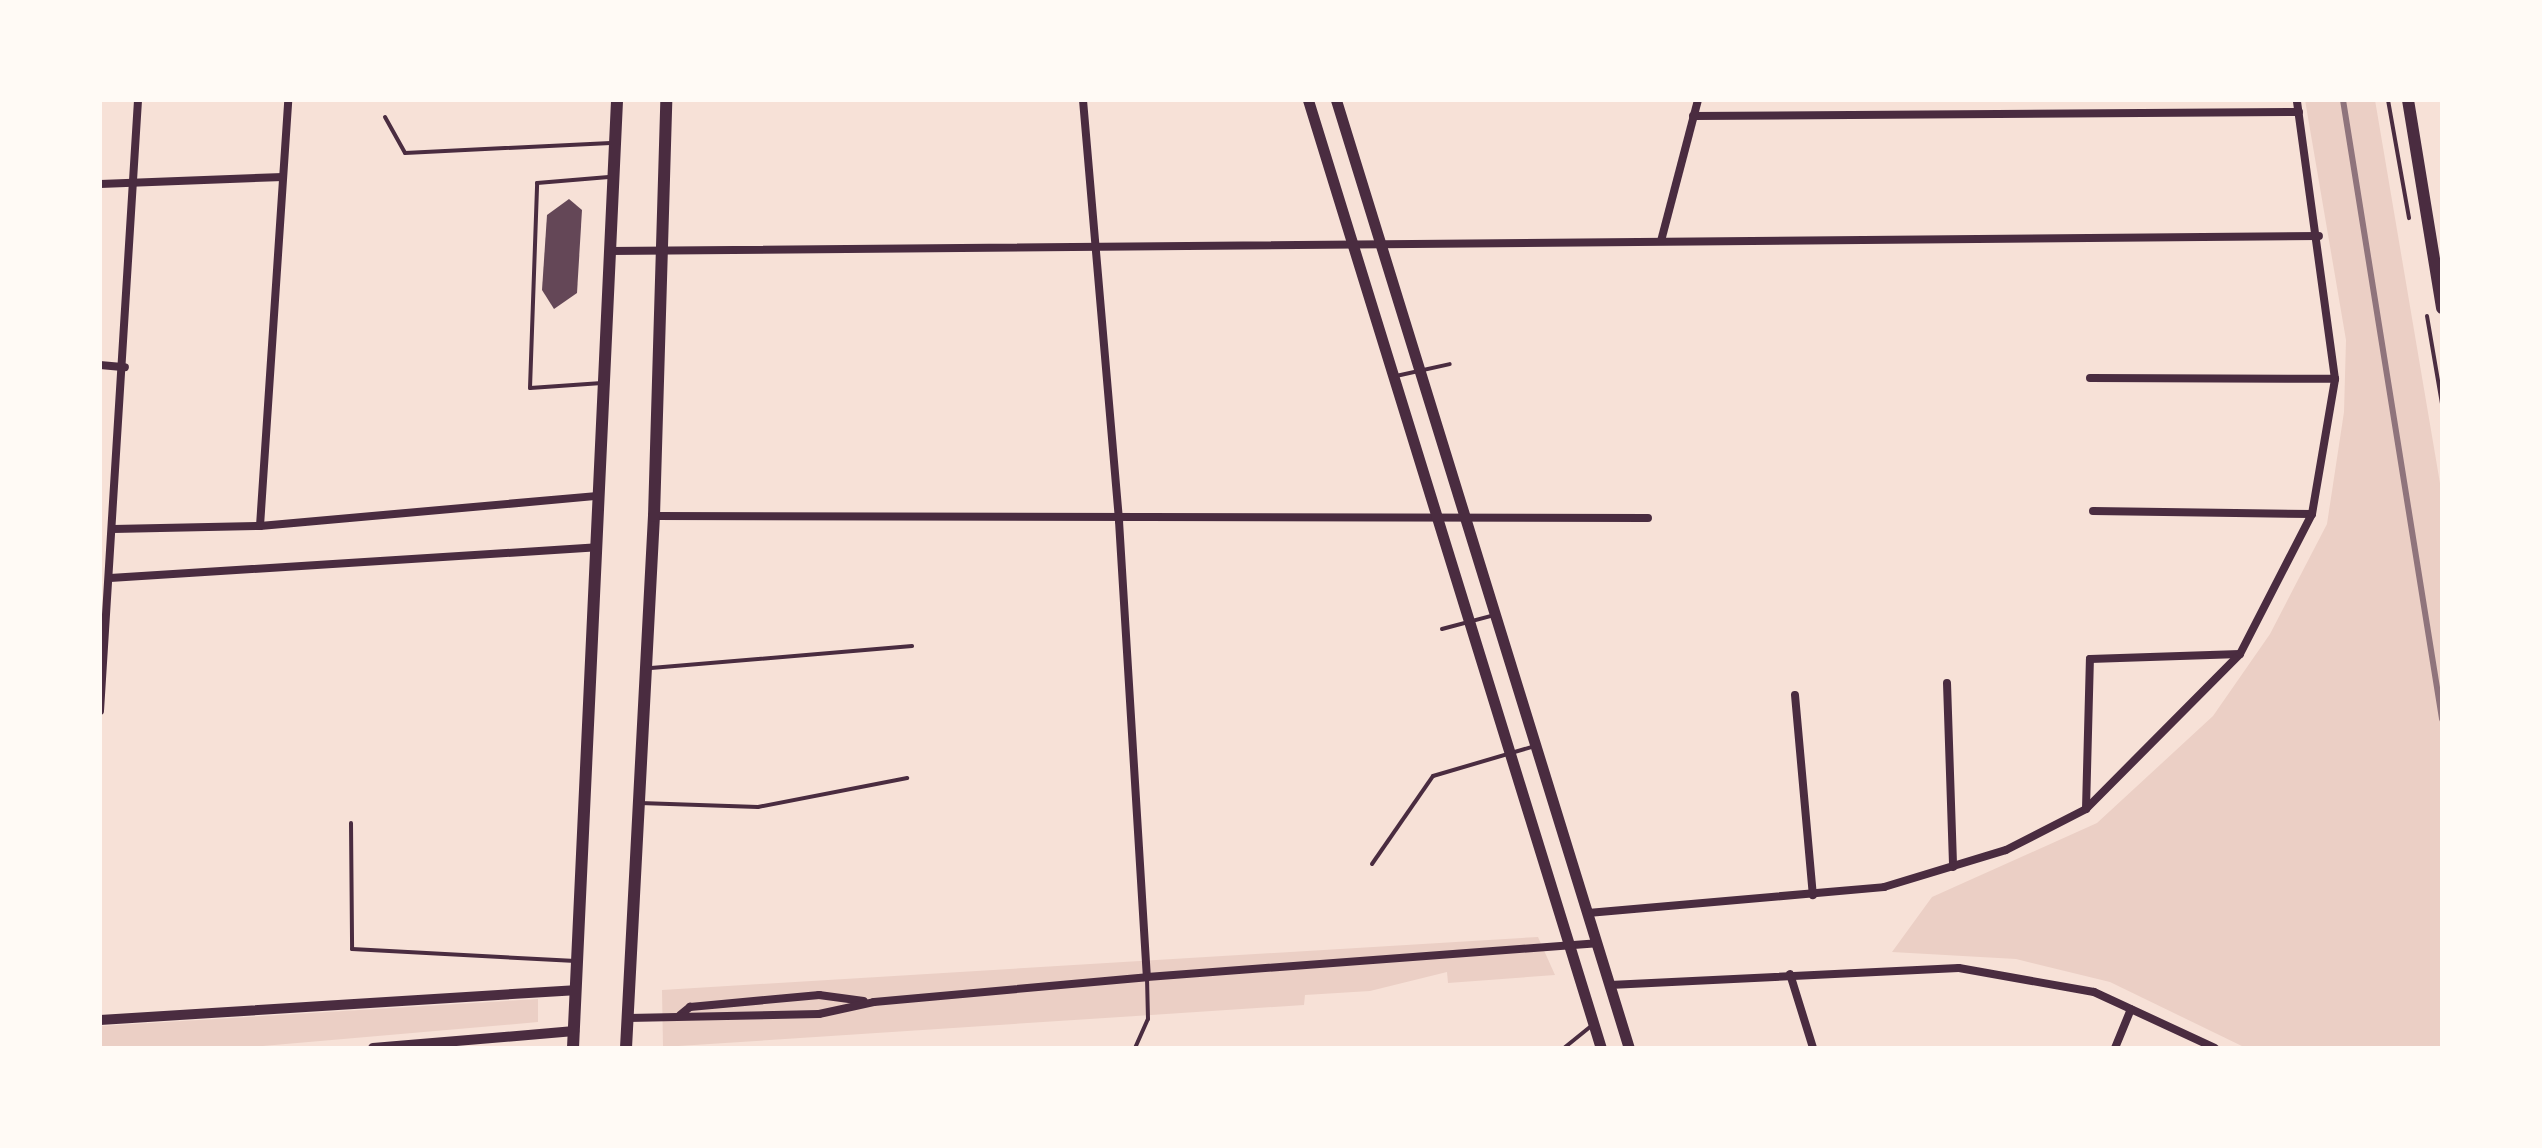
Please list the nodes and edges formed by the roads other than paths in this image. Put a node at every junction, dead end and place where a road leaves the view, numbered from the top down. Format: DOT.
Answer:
graph roads {
  1 [pos="138,100"];
  2 [pos="288,100"];
  3 [pos="618,100"];
  4 [pos="666,100"];
  5 [pos="1084,100"];
  6 [pos="1308,100"];
  7 [pos="1336,100"];
  8 [pos="1698,100"];
  9 [pos="2297,100"];
  10 [pos="2408,100"];
  11 [pos="2299,112"];
  12 [pos="1694,116"];
  13 [pos="385,117"];
  14 [pos="616,143"];
  15 [pos="613,176"];
  16 [pos="283,177"];
  17 [pos="133,183"];
  18 [pos="100,184"];
  19 [pos="2319,236"];
  20 [pos="1661,241"];
  21 [pos="1380,245"];
  22 [pos="1352,246"];
  23 [pos="1098,248"];
  24 [pos="609,251"];
  25 [pos="662,251"];
  26 [pos="2442,308"];
  27 [pos="1450,364"];
  28 [pos="100,365"];
  29 [pos="125,367"];
  30 [pos="1420,371"];
  31 [pos="1392,377"];
  32 [pos="2090,378"];
  33 [pos="2335,379"];
  34 [pos="602,384"];
  35 [pos="595,496"];
  36 [pos="2093,512"];
  37 [pos="2312,514"];
  38 [pos="654,516"];
  39 [pos="1435,518"];
  40 [pos="1466,518"];
  41 [pos="1648,518"];
  42 [pos="1119,521"];
  43 [pos="260,526"];
  44 [pos="113,529"];
  45 [pos="593,548"];
  46 [pos="110,578"];
  47 [pos="1496,614"];
  48 [pos="1468,624"];
  49 [pos="1442,629"];
  50 [pos="912,646"];
  51 [pos="2240,654"];
  52 [pos="646,668"];
  53 [pos="1947,683"];
  54 [pos="1795,695"];
  55 [pos="100,711"];
  56 [pos="1535,746"];
  57 [pos="1509,754"];
  58 [pos="907,778"];
  59 [pos="639,803"];
  60 [pos="2086,809"];
  61 [pos="351,823"];
  62 [pos="1372,864"];
  63 [pos="1953,867"];
  64 [pos="1813,894"];
  65 [pos="1588,913"];
  66 [pos="1597,943"];
  67 [pos="1569,946"];
  68 [pos="576,961"];
  69 [pos="1790,974"];
  70 [pos="1147,977"];
  71 [pos="1610,985"];
  72 [pos="574,990"];
  73 [pos="874,1002"];
  74 [pos="2131,1009"];
  75 [pos="680,1015"];
  76 [pos="628,1018"];
  77 [pos="100,1020"];
  78 [pos="1594,1024"];
  79 [pos="574,1030"];
  80 [pos="2190,1035"];
  81 [pos="373,1048"];
  82 [pos="573,1048"];
  83 [pos="626,1048"];
  84 [pos="1138,1048"];
  85 [pos="1564,1048"];
  86 [pos="1601,1048"];
  87 [pos="1630,1048"];
  88 [pos="1813,1048"];
  89 [pos="2115,1048"];
  90 [pos="2182,1048"];
  91 [pos="2214,1048"];
  1 -- 17 [label="street"];
  2 -- 16 [label="street"];
  3 -- 14 [label="main road"];
  4 -- 25 [label="main road"];
  5 -- 23 [label="street"];
  6 -- 22 [label="main road"];
  7 -- 21 [label="main road"];
  8 -- 12 [label="street"];
  9 -- 11 [label="street"];
  10 -- 26 [label="main road"];
  11 -- 12 [label="street"];
  11 -- 19 [label="street"];
  12 -- 20 [label="street"];
  13 -- 14 [label="lane"];
  14 -- 15 [label="main road"];
  15 -- 24 [label="main road"];
  15 -- 34 [label="lane"];
  16 -- 17 [label="street"];
  16 -- 43 [label="street"];
  17 -- 18 [label="street"];
  17 -- 29 [label="street"];
  19 -- 20 [label="street"];
  19 -- 33 [label="street"];
  20 -- 21 [label="street"];
  21 -- 22 [label="street"];
  21 -- 30 [label="main road"];
  22 -- 23 [label="street"];
  22 -- 31 [label="main road"];
  23 -- 25 [label="street"];
  23 -- 42 [label="street"];
  24 -- 25 [label="street"];
  24 -- 34 [label="main road"];
  25 -- 38 [label="main road"];
  27 -- 30 [label="lane"];
  28 -- 29 [label="street"];
  29 -- 44 [label="street"];
  30 -- 31 [label="lane"];
  30 -- 40 [label="main road"];
  31 -- 39 [label="main road"];
  32 -- 33 [label="street"];
  33 -- 37 [label="street"];
  34 -- 35 [label="main road"];
  35 -- 43 [label="street"];
  35 -- 45 [label="main road"];
  36 -- 37 [label="street"];
  37 -- 51 [label="street"];
  38 -- 42 [label="street"];
  38 -- 52 [label="main road"];
  39 -- 40 [label="street"];
  39 -- 42 [label="street"];
  39 -- 48 [label="main road"];
  40 -- 41 [label="street"];
  40 -- 47 [label="main road"];
  42 -- 70 [label="street"];
  43 -- 44 [label="street"];
  44 -- 46 [label="street"];
  45 -- 46 [label="street"];
  45 -- 68 [label="main road"];
  46 -- 55 [label="street"];
  47 -- 48 [label="lane"];
  47 -- 56 [label="main road"];
  48 -- 49 [label="lane"];
  48 -- 57 [label="main road"];
  50 -- 52 [label="lane"];
  51 -- 60 [label="street"];
  51 -- 60 [label="street"];
  52 -- 59 [label="main road"];
  53 -- 63 [label="street"];
  54 -- 64 [label="street"];
  56 -- 57 [label="lane"];
  56 -- 65 [label="main road"];
  57 -- 62 [label="lane"];
  57 -- 67 [label="main road"];
  58 -- 59 [label="lane"];
  59 -- 76 [label="main road"];
  60 -- 63 [label="street"];
  61 -- 68 [label="lane"];
  63 -- 64 [label="street"];
  64 -- 65 [label="street"];
  65 -- 66 [label="main road"];
  66 -- 67 [label="street"];
  66 -- 71 [label="main road"];
  67 -- 70 [label="street"];
  67 -- 78 [label="main road"];
  68 -- 72 [label="main road"];
  69 -- 71 [label="street"];
  69 -- 74 [label="street"];
  69 -- 88 [label="street"];
  70 -- 73 [label="street"];
  70 -- 84 [label="lane"];
  71 -- 87 [label="main road"];
  72 -- 77 [label="street"];
  72 -- 79 [label="main road"];
  73 -- 75 [label="street"];
  73 -- 75 [label="street"];
  74 -- 80 [label="street"];
  74 -- 89 [label="street"];
  75 -- 76 [label="street"];
  76 -- 83 [label="main road"];
  78 -- 85 [label="lane"];
  78 -- 86 [label="main road"];
  79 -- 81 [label="street"];
  79 -- 82 [label="main road"];
  80 -- 90 [label="street"];
  80 -- 91 [label="street"];
}
